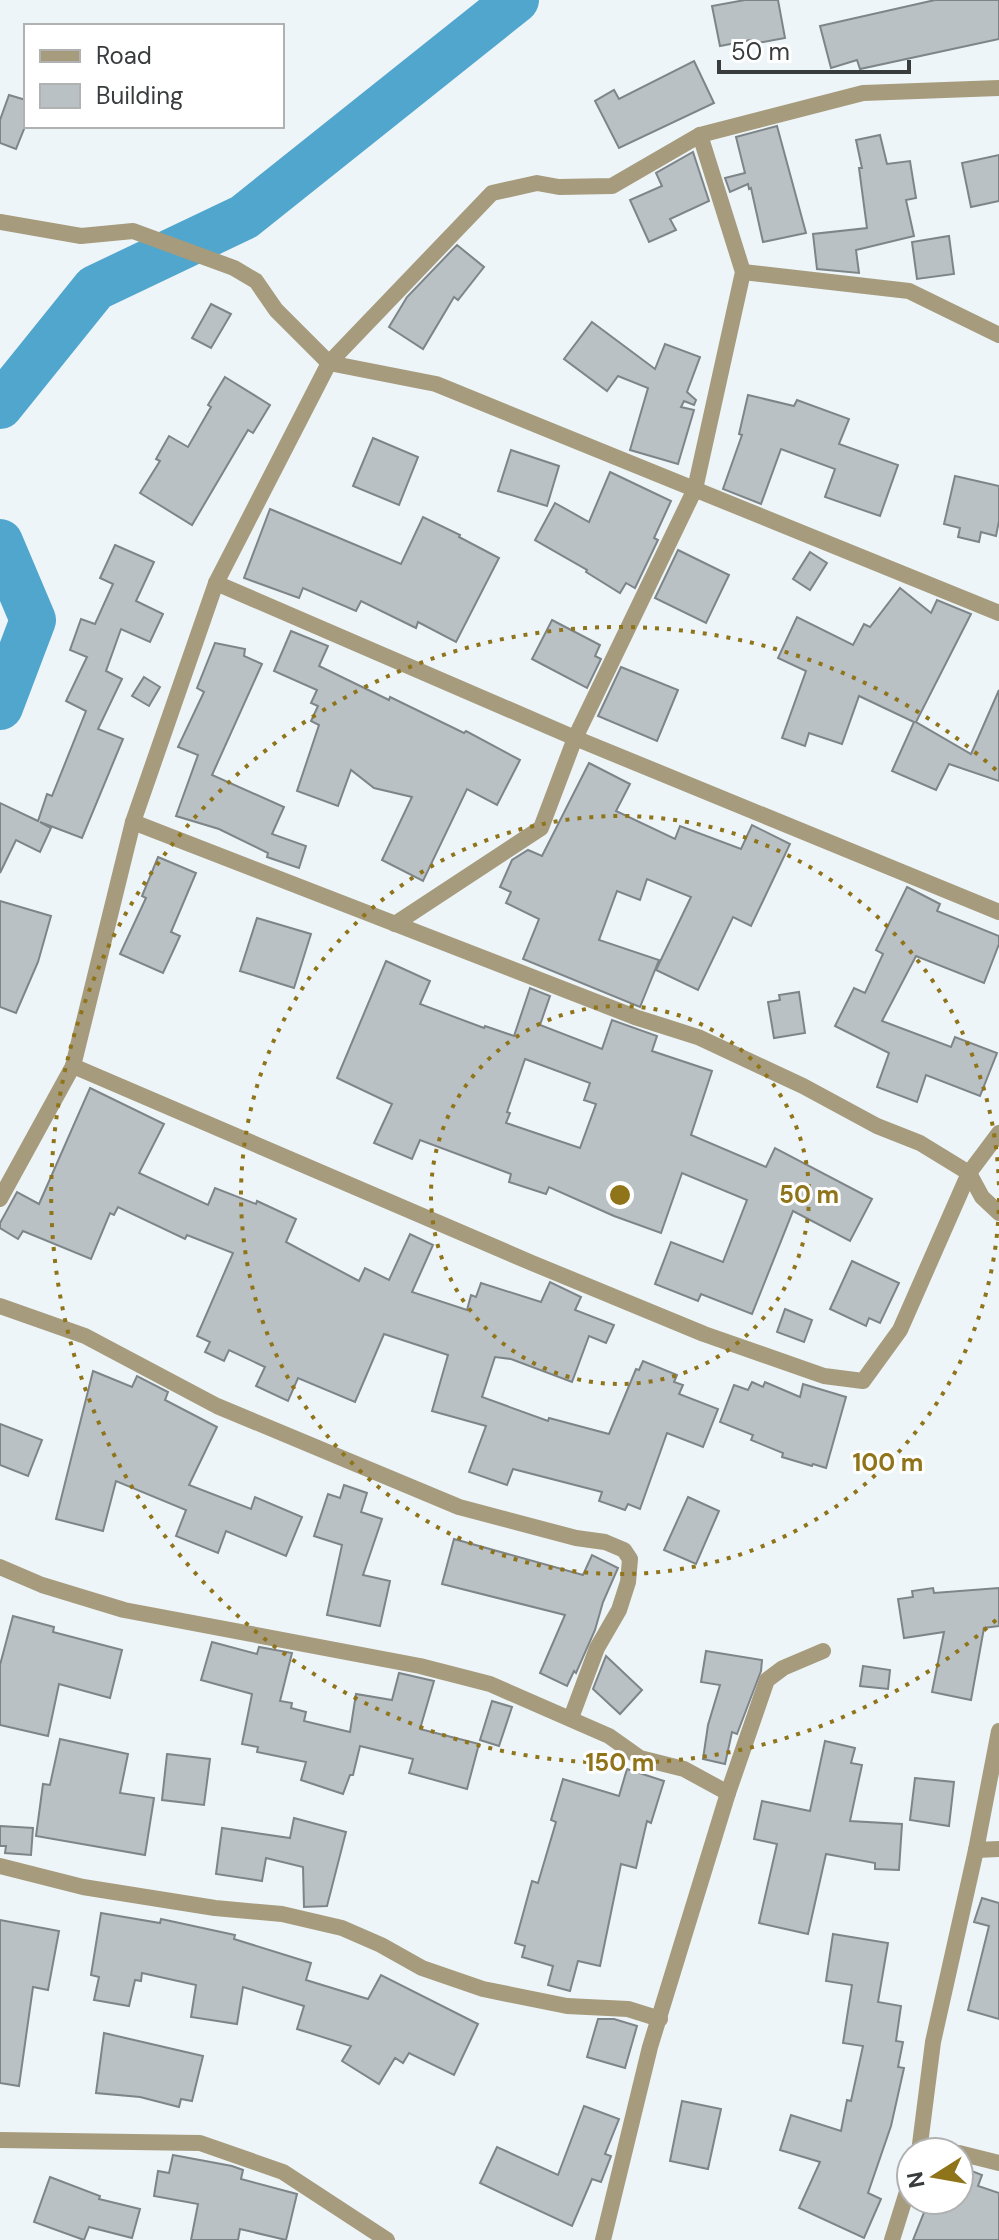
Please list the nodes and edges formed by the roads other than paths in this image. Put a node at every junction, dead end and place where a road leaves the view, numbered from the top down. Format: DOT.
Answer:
graph roads {
  1 [pos="999,88"];
  2 [pos="700,135"];
  3 [pos="0,222"];
  4 [pos="743,272"];
  5 [pos="999,335"];
  6 [pos="329,363"];
  7 [pos="695,489"];
  8 [pos="216,583"];
  9 [pos="999,613"];
  10 [pos="575,738"];
  11 [pos="133,822"];
  12 [pos="999,912"];
  13 [pos="395,924"];
  14 [pos="73,1066"];
  15 [pos="999,1133"];
  16 [pos="969,1173"];
  17 [pos="0,1199"];
  18 [pos="999,1213"];
  19 [pos="0,1306"];
  20 [pos="0,1567"];
  21 [pos="823,1651"];
  22 [pos="571,1718"];
  23 [pos="999,1731"];
  24 [pos="728,1793"];
  25 [pos="999,1849"];
  26 [pos="976,1850"];
  27 [pos="0,1866"];
  28 [pos="660,2019"];
  29 [pos="922,2136"];
  30 [pos="1,2143"];
  31 [pos="975,2157"];
  32 [pos="999,2163"];
  33 [pos="899,2216"];
  34 [pos="387,2240"];
  35 [pos="603,2240"];
  36 [pos="892,2240"];
  1 -- 2 [label="street"];
  2 -- 4 [label="street"];
  2 -- 6 [label="street"];
  3 -- 6 [label="street"];
  4 -- 5 [label="street"];
  4 -- 7 [label="street"];
  6 -- 7 [label="street"];
  6 -- 8 [label="street"];
  7 -- 9 [label="street"];
  7 -- 10 [label="street"];
  8 -- 10 [label="street"];
  8 -- 11 [label="street"];
  10 -- 12 [label="street"];
  10 -- 13 [label="street"];
  11 -- 13 [label="street"];
  11 -- 14 [label="street"];
  13 -- 16 [label="street"];
  14 -- 16 [label="street"];
  14 -- 17 [label="street"];
  15 -- 16 [label="street"];
  16 -- 18 [label="street"];
  19 -- 22 [label="street"];
  20 -- 22 [label="street"];
  21 -- 24 [label="street"];
  22 -- 24 [label="street"];
  23 -- 26 [label="street"];
  24 -- 28 [label="street"];
  25 -- 26 [label="street"];
  26 -- 29 [label="street"];
  27 -- 28 [label="street"];
  28 -- 35 [label="street"];
  30 -- 34 [label="street"];
  31 -- 32 [label="street"];
  33 -- 36 [label="street"];
}
